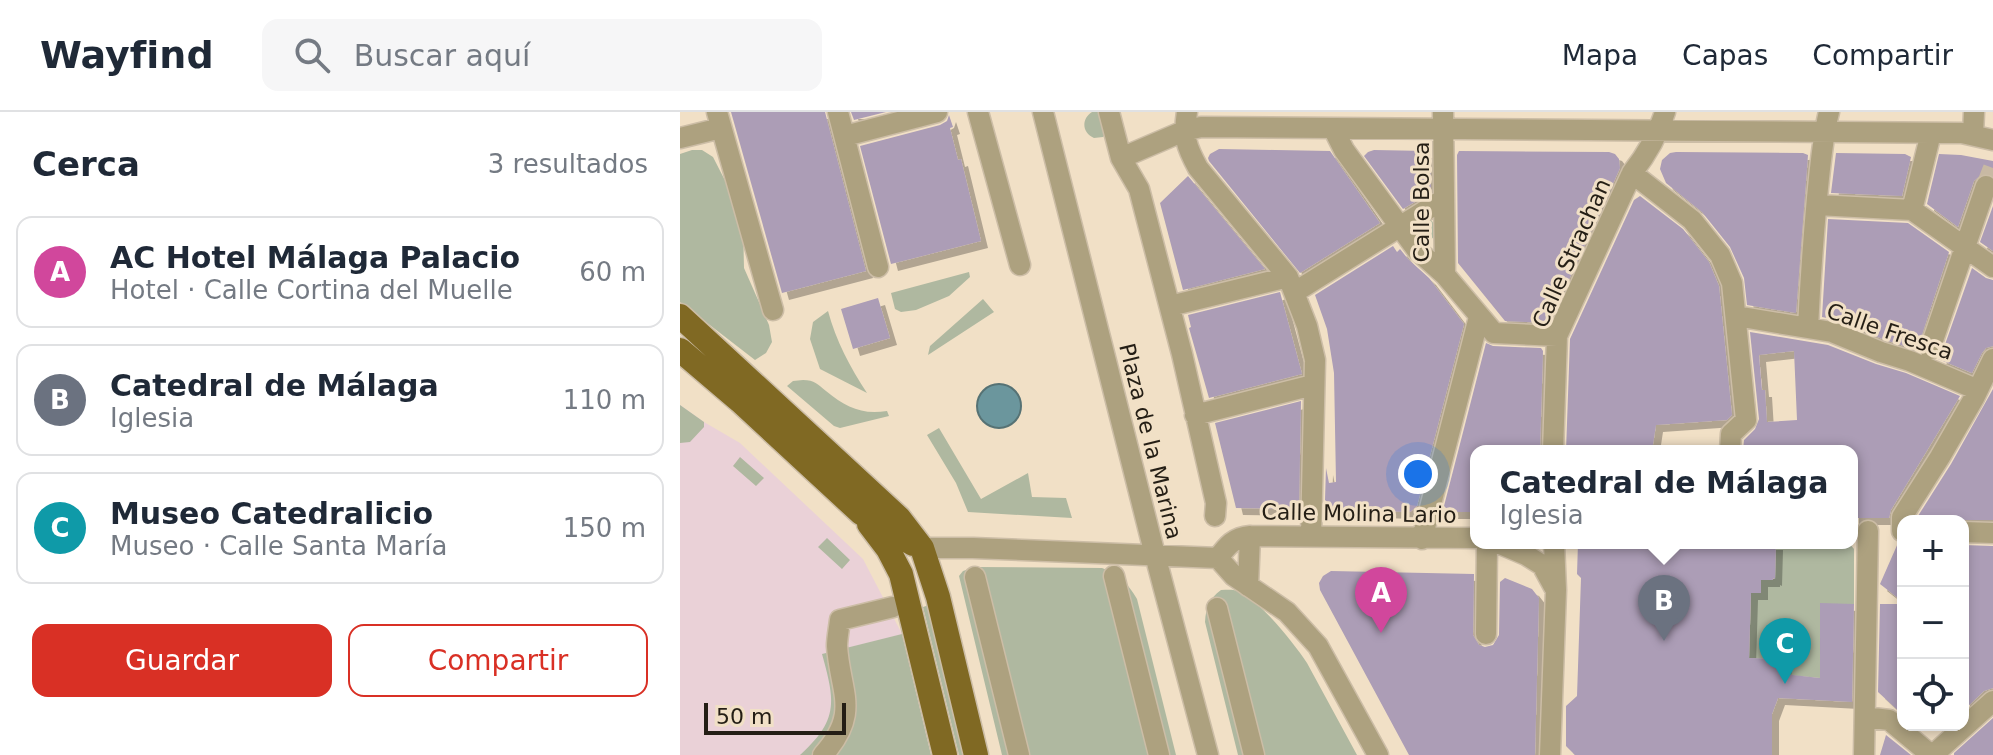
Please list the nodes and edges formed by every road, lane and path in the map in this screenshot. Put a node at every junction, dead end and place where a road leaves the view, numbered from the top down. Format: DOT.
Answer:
graph roads {
  1 [pos="838,112"];
  2 [pos="937,112"];
  3 [pos="978,112"];
  4 [pos="1043,112"];
  5 [pos="1109,112"];
  6 [pos="1829,112"];
  7 [pos="1974,112"];
  8 [pos="719,118"];
  9 [pos="1284,119"];
  10 [pos="1444,120"];
  11 [pos="1522,121"];
  12 [pos="1662,121"];
  13 [pos="1186,122"];
  14 [pos="1333,128"];
  15 [pos="1824,133"];
  16 [pos="1931,133"];
  17 [pos="845,136"];
  18 [pos="1976,136"];
  19 [pos="680,138"];
  20 [pos="1121,158"];
  21 [pos="1632,173"];
  22 [pos="1986,186"];
  23 [pos="1444,199"];
  24 [pos="1817,205"];
  25 [pos="1912,210"];
  26 [pos="1400,227"];
  27 [pos="1966,247"];
  28 [pos="1020,265"];
  29 [pos="878,267"];
  30 [pos="1993,267"];
  31 [pos="1445,275"];
  32 [pos="1291,285"];
  33 [pos="1170,306"];
  34 [pos="773,310"];
  35 [pos="680,316"];
  36 [pos="1736,316"];
  37 [pos="1479,317"];
  38 [pos="1808,328"];
  39 [pos="1557,336"];
  40 [pos="1930,349"];
  41 [pos="680,350"];
  42 [pos="1993,359"];
  43 [pos="1313,385"];
  44 [pos="1978,390"];
  45 [pos="1195,415"];
  46 [pos="1553,445"];
  47 [pos="1730,445"];
  48 [pos="861,513"];
  49 [pos="1903,515"];
  50 [pos="1215,516"];
  51 [pos="1860,531"];
  52 [pos="1897,531"];
  53 [pos="1969,532"];
  54 [pos="1993,533"];
  55 [pos="1250,536"];
  56 [pos="1311,536"];
  57 [pos="1470,538"];
  58 [pos="1422,539"];
  59 [pos="922,548"];
  60 [pos="1487,549"];
  61 [pos="1512,549"];
  62 [pos="1554,549"];
  63 [pos="1155,555"];
  64 [pos="1218,558"];
  65 [pos="1114,576"];
  66 [pos="975,577"];
  67 [pos="1248,586"];
  68 [pos="1556,590"];
  69 [pos="893,607"];
  70 [pos="1217,608"];
  71 [pos="1486,634"];
  72 [pos="1993,701"];
  73 [pos="1865,717"];
  74 [pos="823,755"];
  75 [pos="945,755"];
  76 [pos="976,755"];
  77 [pos="1019,755"];
  78 [pos="1159,755"];
  79 [pos="1208,755"];
  80 [pos="1254,755"];
  81 [pos="1378,755"];
  82 [pos="1550,755"];
  83 [pos="1864,755"];
  84 [pos="1932,755"];
  1 -- 17 [label="street"];
  2 -- 17 [label="street"];
  3 -- 28 [label="street"];
  4 -- 63 [label="street, Plaza de la Marina"];
  5 -- 20 [label="street, Plaza de la Marina"];
  6 -- 15 [label="street"];
  7 -- 18 [label="street"];
  8 -- 19 [label="street"];
  8 -- 34 [label="street"];
  9 -- 13 [label="street"];
  9 -- 14 [label="street"];
  10 -- 11 [label="street"];
  10 -- 14 [label="street"];
  10 -- 23 [label="street, Calle Bolsa"];
  11 -- 12 [label="street"];
  12 -- 15 [label="street"];
  12 -- 21 [label="street, Calle Strachan"];
  13 -- 20 [label="street"];
  13 -- 32 [label="street"];
  14 -- 26 [label="street, Calle Bolsa"];
  15 -- 16 [label="street"];
  15 -- 24 [label="street"];
  16 -- 18 [label="street"];
  16 -- 25 [label="street"];
  17 -- 29 [label="street"];
  20 -- 33 [label="street, Plaza de la Marina"];
  21 -- 36 [label="street"];
  21 -- 39 [label="street, Calle Strachan"];
  22 -- 27 [label="street"];
  23 -- 26 [label="street"];
  23 -- 31 [label="street, Calle Bolsa"];
  24 -- 25 [label="street"];
  24 -- 38 [label="street"];
  25 -- 27 [label="street"];
  26 -- 31 [label="street, Calle Bolsa"];
  26 -- 32 [label="street"];
  27 -- 30 [label="street"];
  27 -- 40 [label="street"];
  31 -- 37 [label="street, Calle Bolsa"];
  32 -- 33 [label="street"];
  32 -- 43 [label="street"];
  33 -- 45 [label="street, Plaza de la Marina"];
  35 -- 59 [label="main road"];
  36 -- 38 [label="street, Calle Fresca"];
  36 -- 47 [label="street"];
  37 -- 39 [label="street, Calle Bolsa"];
  37 -- 58 [label="street"];
  38 -- 44 [label="street, Calle Fresca"];
  39 -- 46 [label="street, Calle Strachan"];
  41 -- 48 [label="main road"];
  42 -- 44 [label="street"];
  43 -- 45 [label="street"];
  43 -- 56 [label="street"];
  44 -- 49 [label="street"];
  45 -- 50 [label="street, Plaza de la Marina"];
  48 -- 59 [label="main road"];
  48 -- 75 [label="main road"];
  51 -- 52 [label="street"];
  51 -- 73 [label="street"];
  53 -- 54 [label="street"];
  55 -- 56 [label="street, Calle Molina Lario"];
  55 -- 64 [label="street, Calle Molina Lario"];
  55 -- 67 [label="street"];
  56 -- 58 [label="street, Calle Molina Lario"];
  57 -- 58 [label="street, Calle Molina Lario"];
  59 -- 63 [label="street, Plaza de la Marina"];
  59 -- 76 [label="main road"];
  60 -- 71 [label="street"];
  61 -- 68 [label="street"];
  62 -- 68 [label="street"];
  63 -- 64 [label="street"];
  63 -- 79 [label="street"];
  64 -- 67 [label="street"];
  65 -- 78 [label="street"];
  66 -- 77 [label="street"];
  67 -- 81 [label="street"];
  68 -- 82 [label="street"];
  69 -- 74 [label="street"];
  70 -- 80 [label="street"];
  72 -- 84 [label="street"];
  73 -- 83 [label="street"];
  73 -- 84 [label="street"];
}
